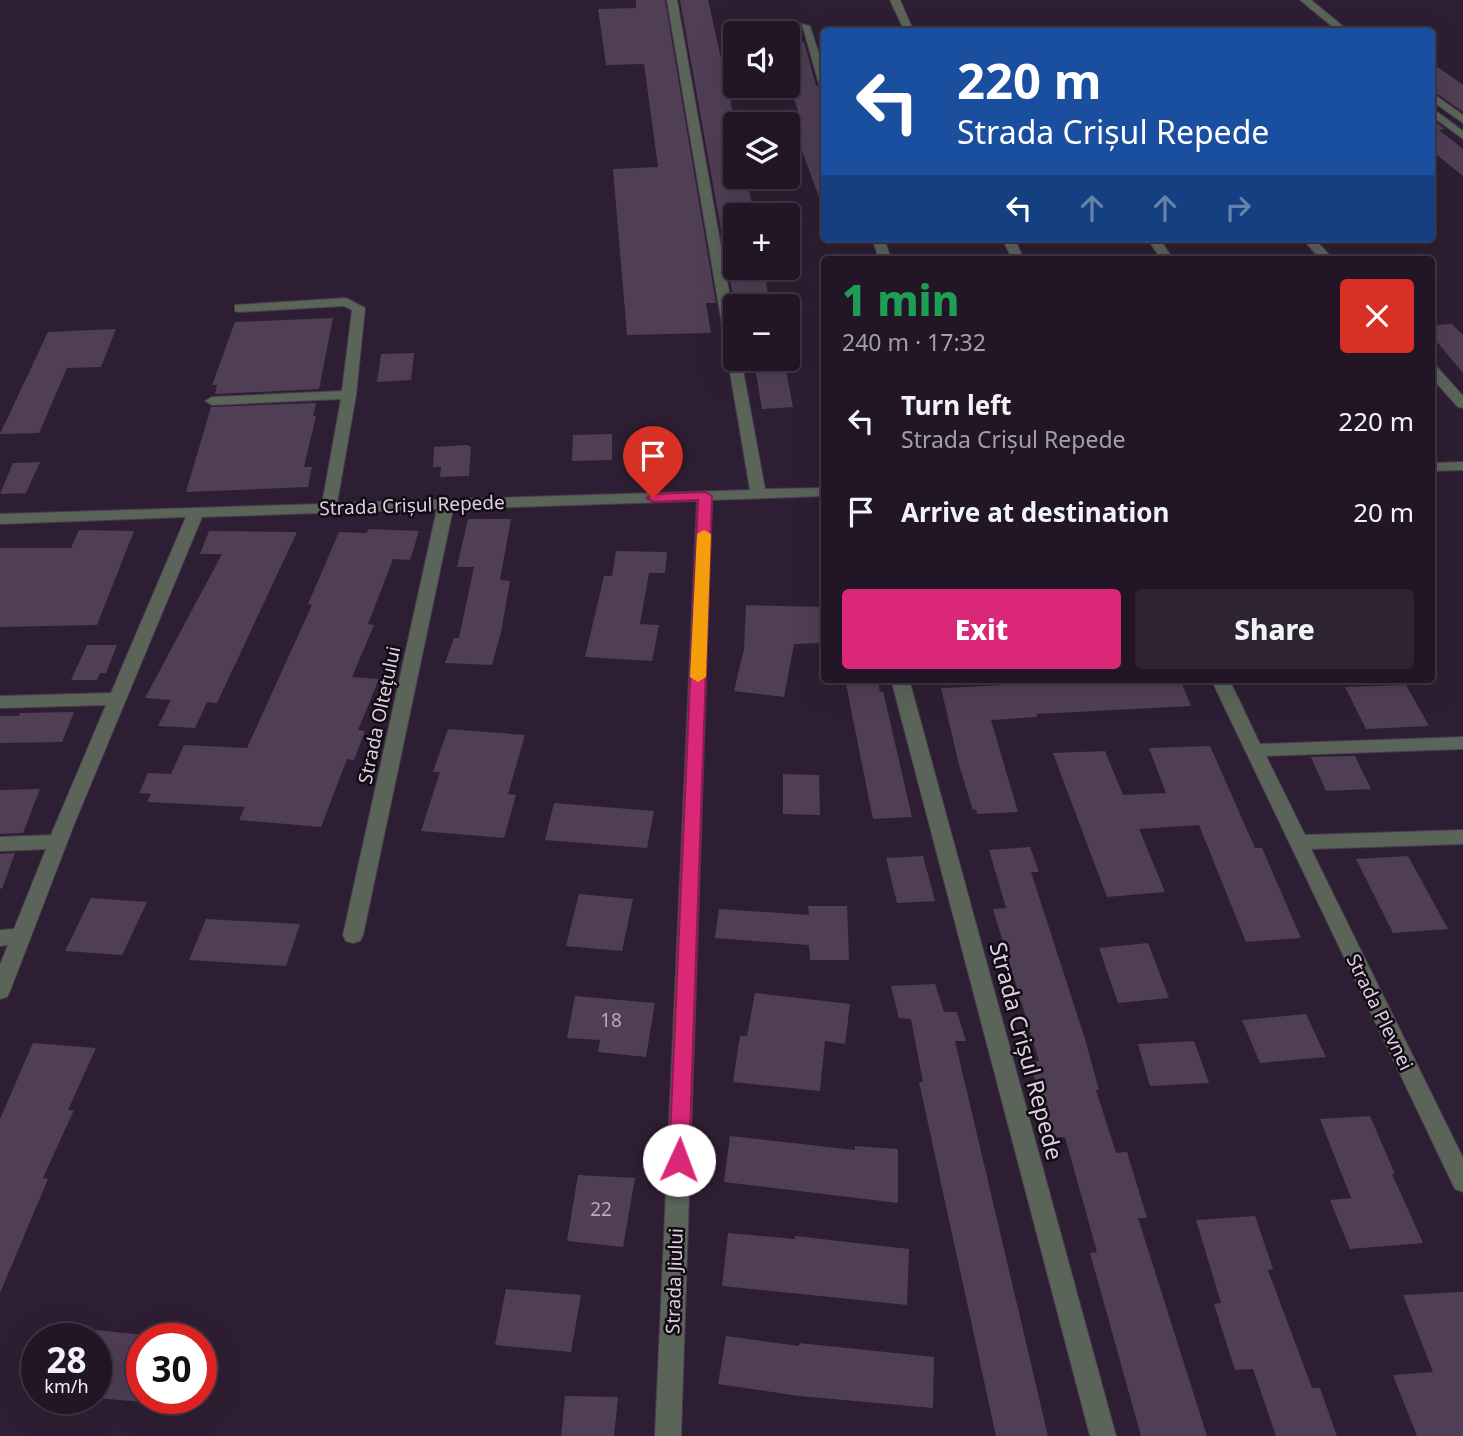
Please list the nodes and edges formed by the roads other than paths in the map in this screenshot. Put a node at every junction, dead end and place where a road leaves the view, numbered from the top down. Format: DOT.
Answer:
graph roads {
  1 [pos="672,0"];
  2 [pos="895,0"];
  3 [pos="1305,0"];
  4 [pos="805,26"];
  5 [pos="908,28"];
  6 [pos="1341,28"];
  7 [pos="821,75"];
  8 [pos="1435,98"];
  9 [pos="1435,113"];
  10 [pos="1463,120"];
  11 [pos="1463,136"];
  12 [pos="1312,242"];
  13 [pos="1324,256"];
  14 [pos="239,308"];
  15 [pos="1435,373"];
  16 [pos="349,395"];
  17 [pos="212,401"];
  18 [pos="1463,404"];
  19 [pos="1463,466"];
  20 [pos="1435,467"];
  21 [pos="821,492"];
  22 [pos="758,494"];
  23 [pos="705,496"];
  24 [pos="446,504"];
  25 [pos="329,508"];
  26 [pos="196,512"];
  27 [pos="0,519"];
  28 [pos="901,683"];
  29 [pos="1222,683"];
  30 [pos="118,699"];
  31 [pos="0,702"];
  32 [pos="1458,743"];
  33 [pos="1254,750"];
  34 [pos="1463,836"];
  35 [pos="58,842"];
  36 [pos="1297,842"];
  37 [pos="0,844"];
  38 [pos="354,935"];
  39 [pos="0,937"];
  40 [pos="21,937"];
  41 [pos="0,991"];
  42 [pos="1463,1182"];
  43 [pos="668,1436"];
  44 [pos="1103,1436"];
  1 -- 22 [label="street"];
  2 -- 5 [label="street"];
  3 -- 6 [label="street"];
  4 -- 7 [label="street"];
  8 -- 10 [label="street"];
  9 -- 11 [label="street"];
  12 -- 13 [label="street"];
  14 -- 16 [label="street"];
  15 -- 18 [label="street"];
  16 -- 17 [label="street"];
  16 -- 25 [label="street"];
  19 -- 20 [label="street"];
  21 -- 22 [label="street, Strada Crișul Repede"];
  22 -- 23 [label="street, Strada Crișul Repede"];
  23 -- 24 [label="street, Strada Crișul Repede"];
  23 -- 43 [label="street, Strada Jiului"];
  24 -- 25 [label="street, Strada Crișul Repede"];
  24 -- 38 [label="street, Strada Oltețului"];
  25 -- 26 [label="street, Strada Crișul Repede"];
  26 -- 27 [label="street, Strada Crișul Repede"];
  26 -- 30 [label="street"];
  28 -- 44 [label="street, Strada Crișul Repede"];
  29 -- 33 [label="street, Strada Plevnei"];
  30 -- 31 [label="street"];
  30 -- 35 [label="street"];
  32 -- 33 [label="street"];
  33 -- 36 [label="street, Strada Plevnei"];
  34 -- 36 [label="street"];
  35 -- 37 [label="street"];
  35 -- 40 [label="street"];
  36 -- 42 [label="street, Strada Plevnei"];
  39 -- 40 [label="street"];
  40 -- 41 [label="street"];
}
